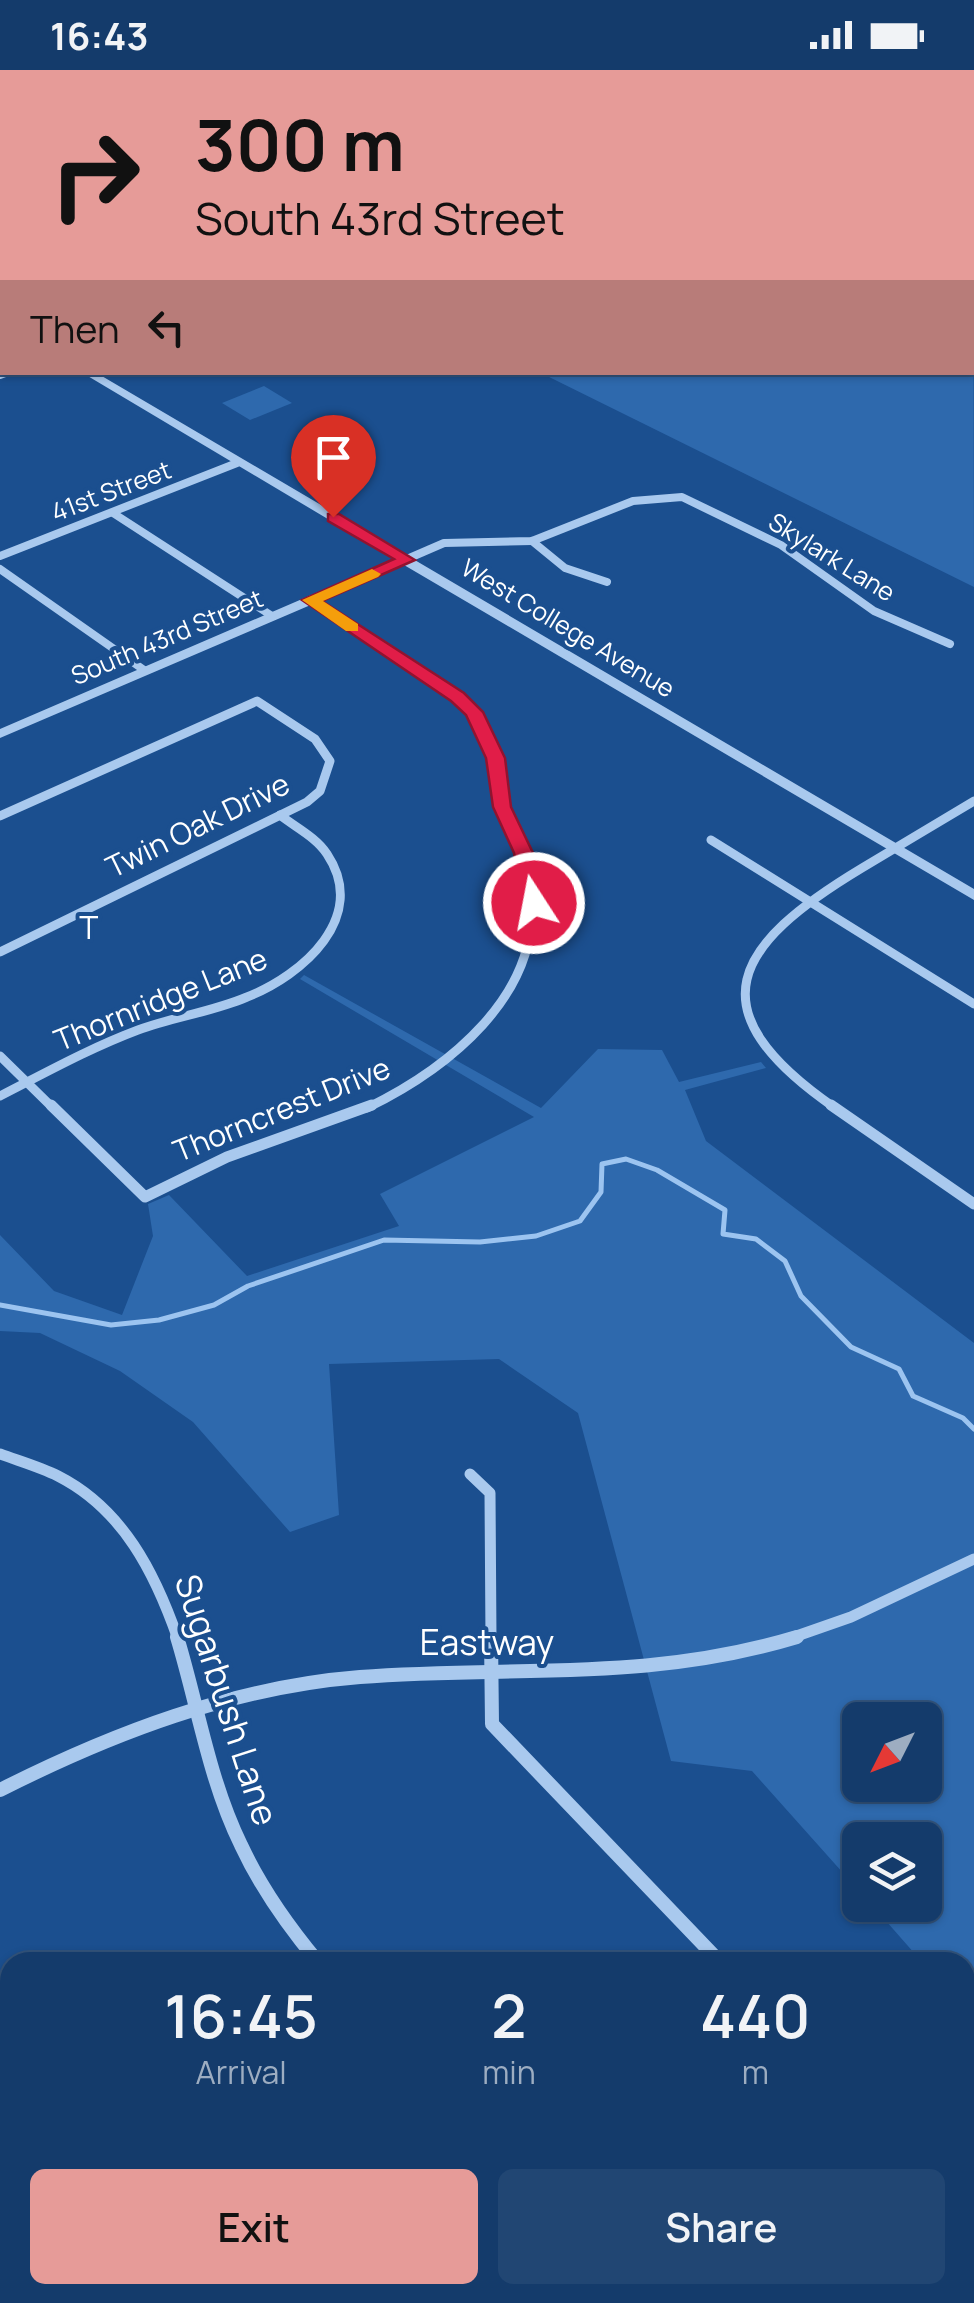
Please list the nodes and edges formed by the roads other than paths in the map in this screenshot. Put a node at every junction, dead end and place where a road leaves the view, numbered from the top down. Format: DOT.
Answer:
graph roads {
  1 [pos="91,375"];
  2 [pos="236,463"];
  3 [pos="113,512"];
  4 [pos="532,541"];
  5 [pos="0,556"];
  6 [pos="407,560"];
  7 [pos="0,569"];
  8 [pos="607,582"];
  9 [pos="310,600"];
  10 [pos="272,616"];
  11 [pos="950,644"];
  12 [pos="144,670"];
  13 [pos="0,734"];
  14 [pos="974,802"];
  15 [pos="280,815"];
  16 [pos="0,816"];
  17 [pos="711,840"];
  18 [pos="895,848"];
  19 [pos="974,895"];
  20 [pos="808,901"];
  21 [pos="0,952"];
  22 [pos="974,1004"];
  23 [pos="0,1056"];
  24 [pos="28,1082"];
  25 [pos="0,1096"];
  26 [pos="974,1204"];
  27 [pos="0,1454"];
  28 [pos="470,1474"];
  29 [pos="974,1558"];
  30 [pos="489,1674"];
  31 [pos="196,1707"];
  32 [pos="0,1790"];
  33 [pos="310,1952"];
  34 [pos="710,1952"];
  1 -- 2 [label="street, West College Avenue"];
  2 -- 3 [label="street, 41st Street"];
  2 -- 6 [label="street, West College Avenue"];
  3 -- 5 [label="street, 41st Street"];
  3 -- 10 [label="street"];
  4 -- 6 [label="street, Skylark Lane"];
  4 -- 8 [label="street"];
  4 -- 11 [label="street, Skylark Lane"];
  6 -- 9 [label="street, South 43rd Street"];
  6 -- 18 [label="street, West College Avenue"];
  7 -- 12 [label="street"];
  9 -- 10 [label="street, South 43rd Street"];
  9 -- 24 [label="street, Thorncrest Drive"];
  10 -- 12 [label="street, South 43rd Street"];
  12 -- 13 [label="street, South 43rd Street"];
  14 -- 18 [label="street"];
  15 -- 16 [label="street, Twin Oak Drive"];
  15 -- 21 [label="street, Twin Oak Drive"];
  15 -- 24 [label="street, Thornridge Lane"];
  17 -- 20 [label="street"];
  18 -- 19 [label="street, West College Avenue"];
  18 -- 20 [label="street"];
  20 -- 22 [label="street"];
  20 -- 26 [label="street"];
  23 -- 24 [label="street"];
  24 -- 25 [label="street, Thornridge Lane"];
  27 -- 31 [label="street, Sugarbush Lane"];
  28 -- 30 [label="street"];
  29 -- 30 [label="street, Eastway"];
  30 -- 31 [label="street, Eastway"];
  30 -- 34 [label="street"];
  31 -- 32 [label="street, Eastway"];
  31 -- 33 [label="street, Sugarbush Lane"];
}
